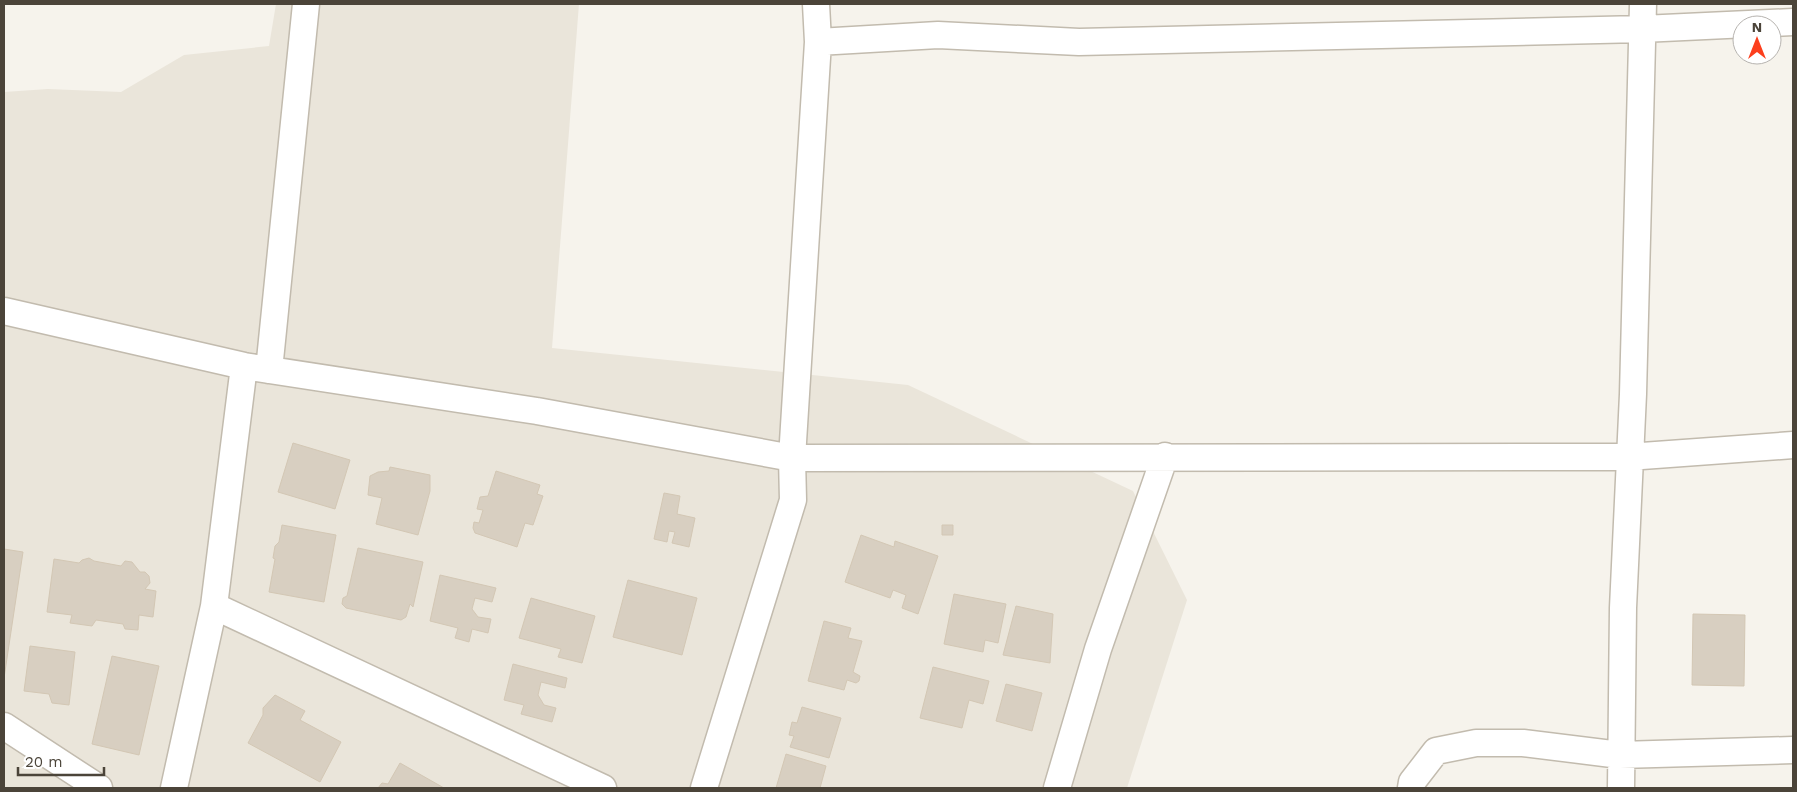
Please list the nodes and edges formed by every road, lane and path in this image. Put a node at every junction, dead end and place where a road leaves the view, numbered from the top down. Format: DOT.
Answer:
graph roads {
  1 [pos="306,4"];
  2 [pos="816,4"];
  3 [pos="1643,4"];
  4 [pos="1793,22"];
  5 [pos="1642,30"];
  6 [pos="818,42"];
  7 [pos="4,310"];
  8 [pos="244,366"];
  9 [pos="270,370"];
  10 [pos="1793,445"];
  11 [pos="1165,456"];
  12 [pos="1628,457"];
  13 [pos="792,458"];
  14 [pos="214,606"];
  15 [pos="4,726"];
  16 [pos="1793,750"];
  17 [pos="1620,755"];
  18 [pos="100,788"];
  19 [pos="174,788"];
  20 [pos="603,788"];
  21 [pos="704,788"];
  22 [pos="1058,788"];
  23 [pos="1411,788"];
  24 [pos="1621,788"];
  1 -- 9 [label="street"];
  2 -- 6 [label="street"];
  3 -- 5 [label="street"];
  4 -- 5 [label="street"];
  5 -- 6 [label="street"];
  5 -- 12 [label="street"];
  6 -- 13 [label="street"];
  7 -- 8 [label="street"];
  8 -- 9 [label="street"];
  8 -- 14 [label="street"];
  9 -- 13 [label="street"];
  10 -- 12 [label="street"];
  11 -- 12 [label="street"];
  11 -- 13 [label="street"];
  11 -- 22 [label="street"];
  12 -- 17 [label="street"];
  13 -- 21 [label="street"];
  14 -- 19 [label="street"];
  14 -- 20 [label="street"];
  15 -- 18 [label="street"];
  16 -- 17 [label="street"];
  17 -- 23 [label="street"];
  17 -- 24 [label="street"];
}
